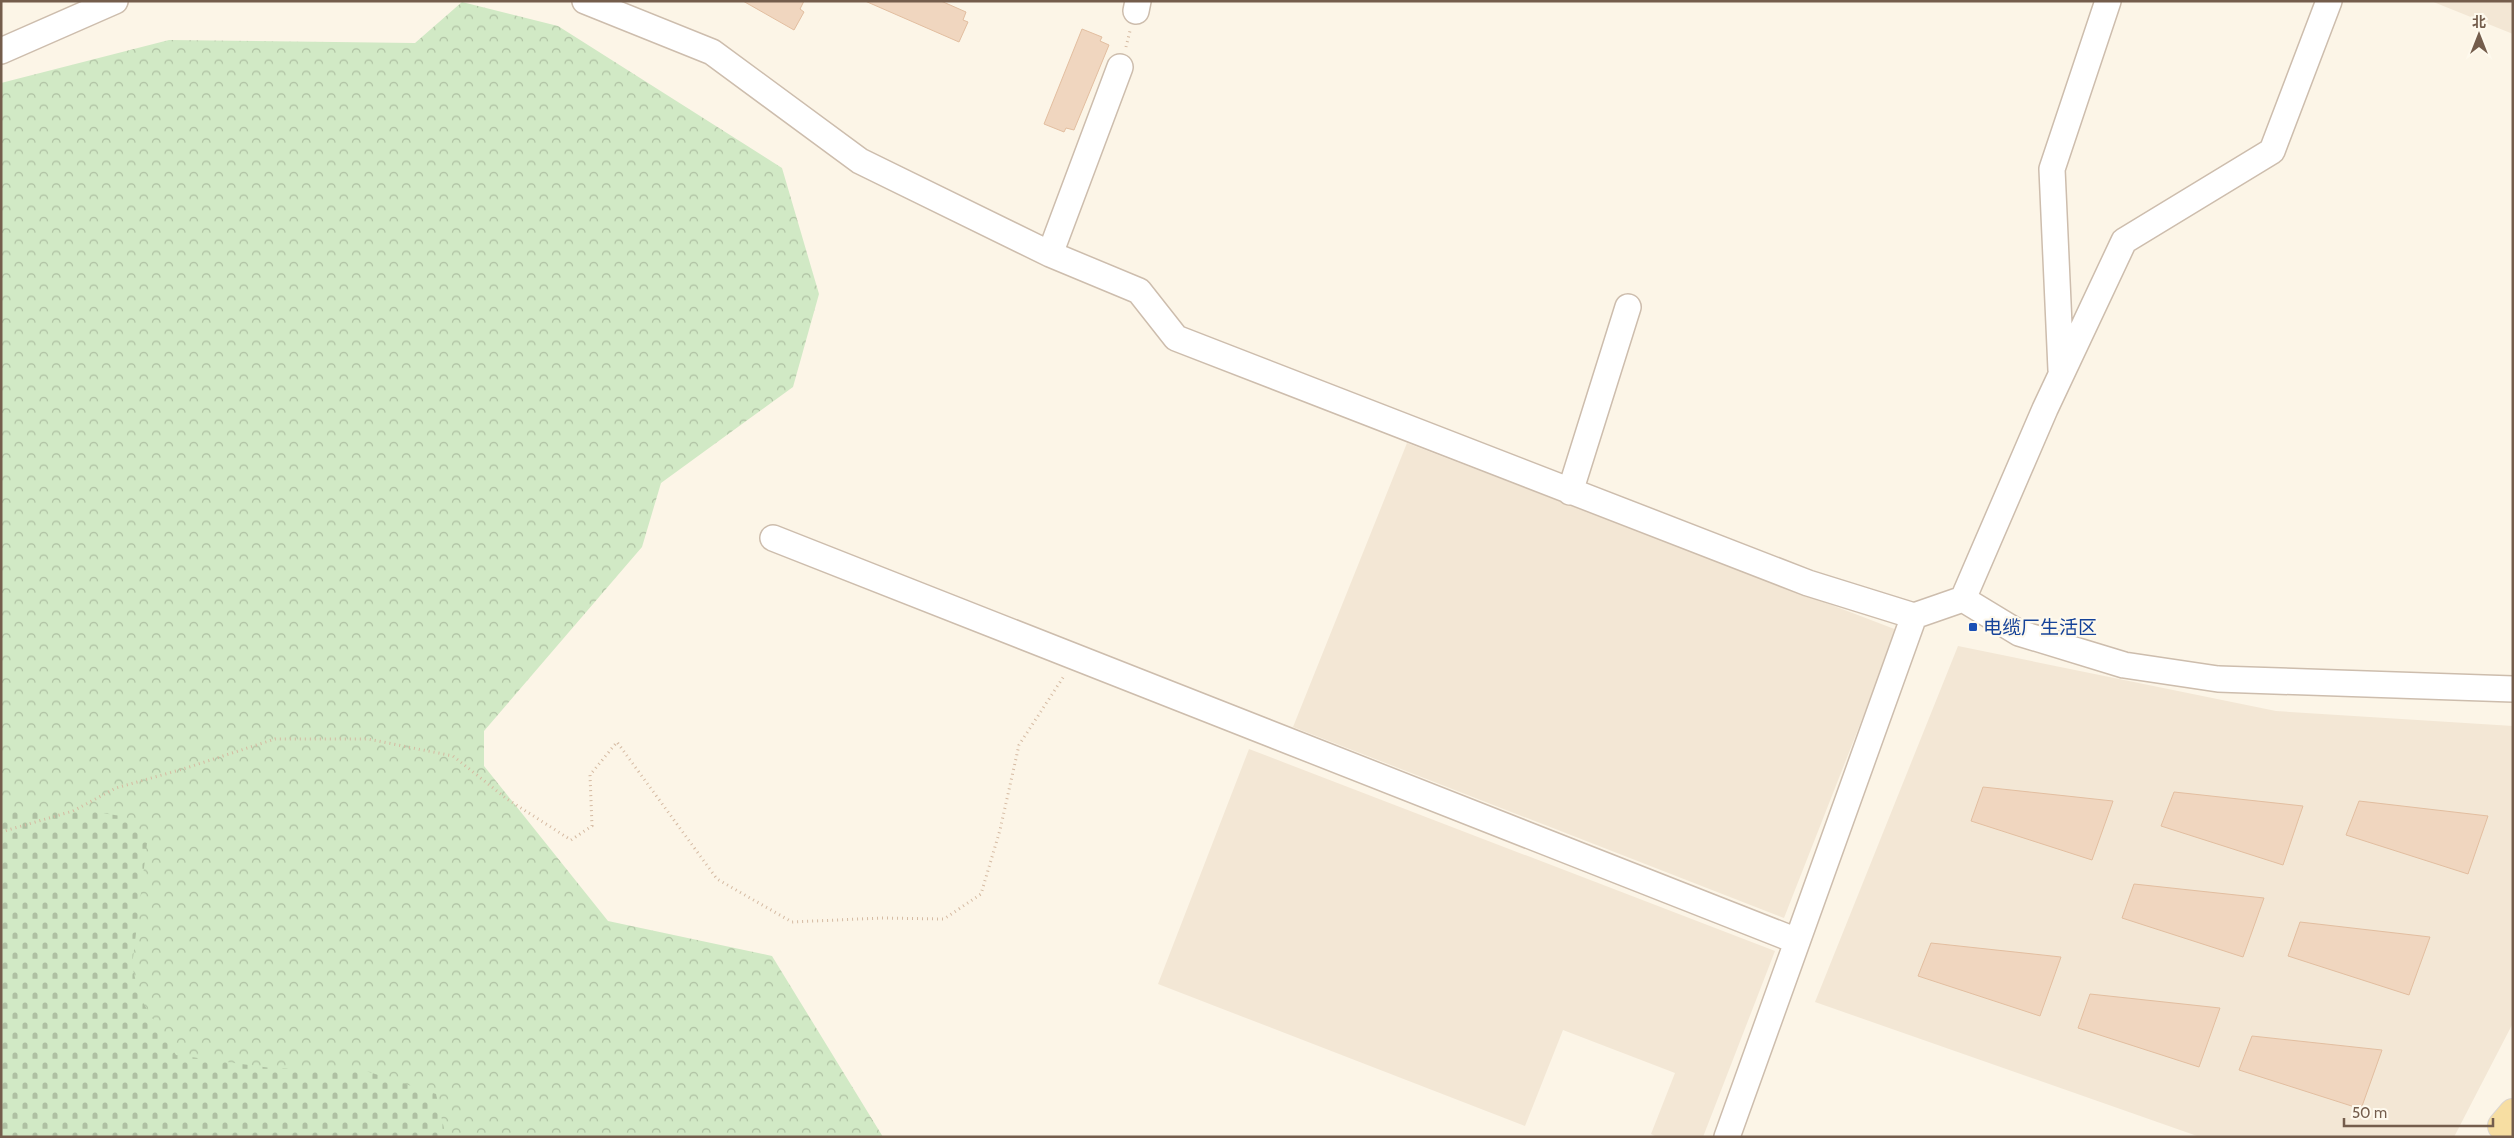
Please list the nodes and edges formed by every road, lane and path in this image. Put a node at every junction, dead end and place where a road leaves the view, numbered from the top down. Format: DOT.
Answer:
graph roads {
  1 [pos="115,1"];
  2 [pos="584,1"];
  3 [pos="2108,1"];
  4 [pos="2329,1"];
  5 [pos="1137,6"];
  6 [pos="1,51"];
  7 [pos="1120,67"];
  8 [pos="1050,254"];
  9 [pos="1628,307"];
  10 [pos="2061,375"];
  11 [pos="1570,492"];
  12 [pos="773,538"];
  13 [pos="1962,599"];
  14 [pos="1914,616"];
  15 [pos="1076,657"];
  16 [pos="2513,689"];
  17 [pos="1,832"];
  18 [pos="1797,941"];
  19 [pos="1727,1137"];
  1 -- 6 [label="street"];
  2 -- 8 [label="street"];
  3 -- 10 [label="street"];
  4 -- 10 [label="street"];
  5 -- 7 [label="path"];
  7 -- 8 [label="street"];
  8 -- 11 [label="street"];
  9 -- 11 [label="street"];
  10 -- 13 [label="street"];
  11 -- 14 [label="street"];
  12 -- 15 [label="street"];
  13 -- 14 [label="street"];
  13 -- 16 [label="street"];
  14 -- 18 [label="street"];
  15 -- 17 [label="path"];
  15 -- 18 [label="street"];
  18 -- 19 [label="street"];
}
